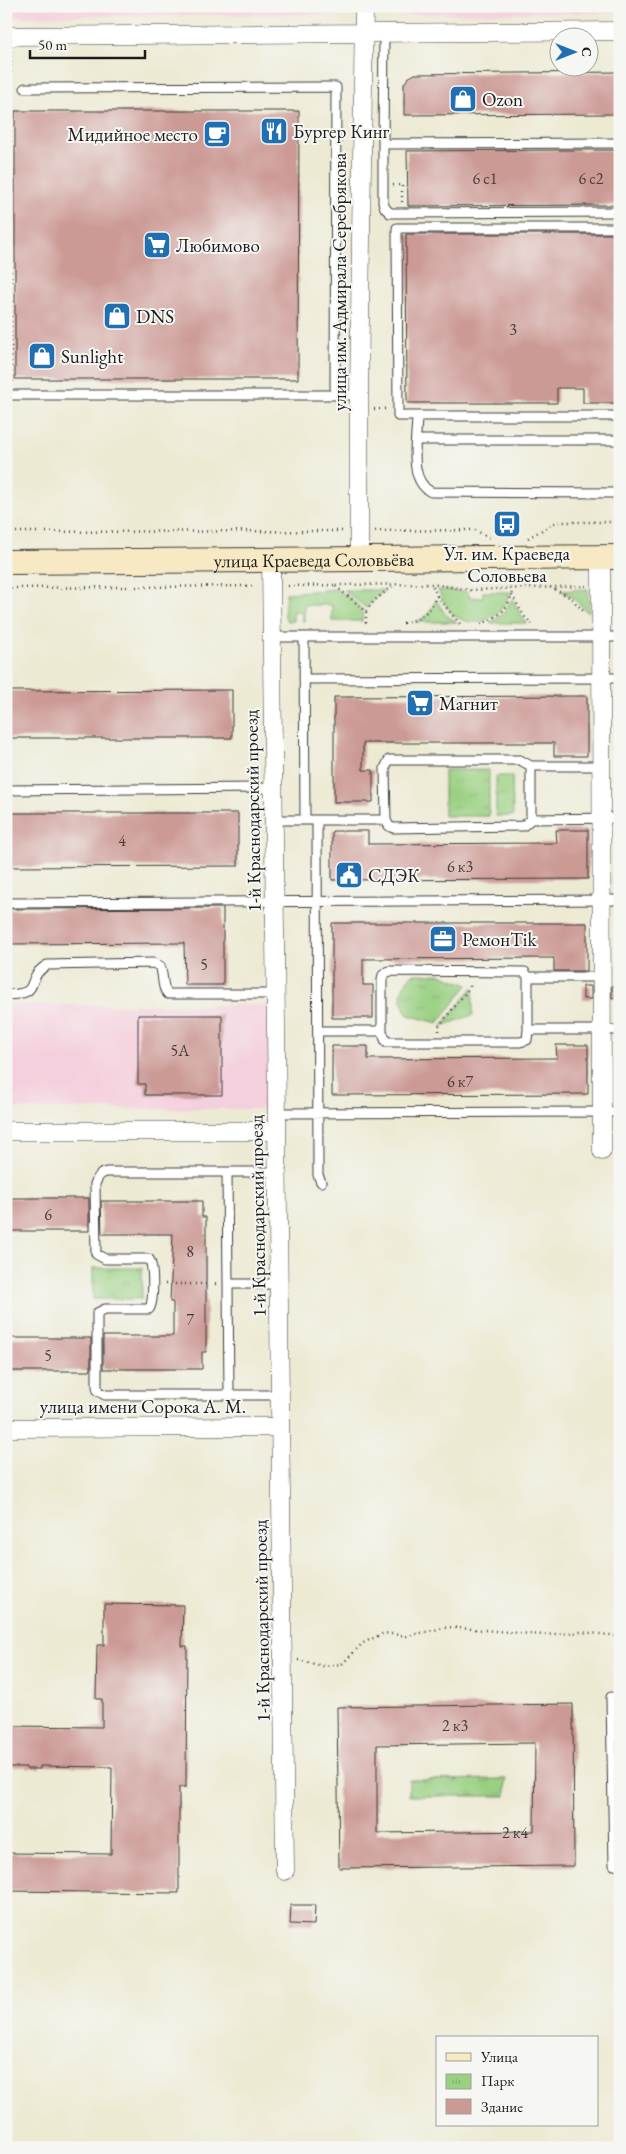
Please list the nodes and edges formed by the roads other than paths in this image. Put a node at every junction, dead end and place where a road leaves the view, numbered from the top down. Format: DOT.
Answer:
graph roads {
  1 [pos="364,6"];
  2 [pos="620,31"];
  3 [pos="364,33"];
  4 [pos="384,33"];
  5 [pos="9,42"];
  6 [pos="25,88"];
  7 [pos="620,142"];
  8 [pos="383,144"];
  9 [pos="620,212"];
  10 [pos="620,228"];
  11 [pos="335,394"];
  12 [pos="359,394"];
  13 [pos="6,395"];
  14 [pos="417,416"];
  15 [pos="620,416"];
  16 [pos="417,440"];
  17 [pos="620,440"];
  18 [pos="620,493"];
  19 [pos="610,557"];
  20 [pos="360,558"];
  21 [pos="271,560"];
  22 [pos="6,562"];
  23 [pos="601,636"];
  24 [pos="620,636"];
  25 [pos="272,637"];
  26 [pos="304,637"];
  27 [pos="601,678"];
  28 [pos="620,678"];
  29 [pos="304,679"];
  30 [pos="531,766"];
  31 [pos="602,766"];
  32 [pos="273,788"];
  33 [pos="6,790"];
  34 [pos="602,818"];
  35 [pos="620,818"];
  36 [pos="531,819"];
  37 [pos="274,820"];
  38 [pos="305,820"];
  39 [pos="318,820"];
  40 [pos="386,820"];
  41 [pos="602,900"];
  42 [pos="620,900"];
  43 [pos="274,901"];
  44 [pos="318,901"];
  45 [pos="6,903"];
  46 [pos="528,977"];
  47 [pos="602,977"];
  48 [pos="276,994"];
  49 [pos="6,995"];
  50 [pos="528,1030"];
  51 [pos="602,1030"];
  52 [pos="620,1030"];
  53 [pos="318,1031"];
  54 [pos="382,1031"];
  55 [pos="602,1112"];
  56 [pos="620,1112"];
  57 [pos="277,1113"];
  58 [pos="318,1113"];
  59 [pos="6,1131"];
  60 [pos="277,1131"];
  61 [pos="602,1151"];
  62 [pos="227,1172"];
  63 [pos="277,1172"];
  64 [pos="321,1182"];
  65 [pos="228,1284"];
  66 [pos="278,1284"];
  67 [pos="230,1395"];
  68 [pos="280,1395"];
  69 [pos="280,1427"];
  70 [pos="6,1428"];
  71 [pos="611,1697"];
  72 [pos="614,1865"];
  73 [pos="285,1871"];
  1 -- 3 [label="street, улица им. Адмирала Серебрякова"];
  2 -- 4 [label="street"];
  3 -- 4 [label="street"];
  3 -- 5 [label="street"];
  3 -- 12 [label="street, улица им. Адмирала Серебрякова"];
  4 -- 8 [label="lane"];
  6 -- 11 [label="lane"];
  7 -- 8 [label="lane"];
  8 -- 9 [label="lane"];
  10 -- 14 [label="lane"];
  11 -- 12 [label="lane"];
  11 -- 13 [label="lane"];
  12 -- 20 [label="street, улица им. Адмирала Серебрякова"];
  14 -- 15 [label="lane"];
  14 -- 16 [label="lane"];
  16 -- 17 [label="lane"];
  16 -- 18 [label="lane"];
  19 -- 20 [label="main road, улица Краеведа Соловьёва"];
  19 -- 23 [label="street"];
  20 -- 21 [label="main road, улица Краеведа Соловьёва"];
  21 -- 22 [label="main road, улица Краеведа Соловьёва"];
  21 -- 25 [label="street, 1-й Краснодарский проезд"];
  23 -- 24 [label="lane"];
  23 -- 26 [label="lane"];
  23 -- 27 [label="street"];
  25 -- 26 [label="lane"];
  25 -- 32 [label="street, 1-й Краснодарский проезд"];
  26 -- 29 [label="lane"];
  27 -- 28 [label="lane"];
  27 -- 29 [label="lane"];
  27 -- 31 [label="street"];
  29 -- 38 [label="lane"];
  30 -- 31 [label="lane"];
  30 -- 36 [label="lane"];
  30 -- 40 [label="lane"];
  31 -- 34 [label="street"];
  32 -- 33 [label="lane"];
  32 -- 37 [label="street, 1-й Краснодарский проезд"];
  34 -- 35 [label="lane"];
  34 -- 36 [label="lane"];
  34 -- 41 [label="street"];
  36 -- 40 [label="lane"];
  37 -- 38 [label="lane"];
  37 -- 43 [label="street, 1-й Краснодарский проезд"];
  38 -- 39 [label="lane"];
  39 -- 40 [label="lane"];
  39 -- 44 [label="lane"];
  41 -- 42 [label="lane"];
  41 -- 44 [label="lane"];
  41 -- 47 [label="street"];
  43 -- 44 [label="lane"];
  43 -- 45 [label="lane"];
  43 -- 48 [label="street, 1-й Краснодарский проезд"];
  44 -- 53 [label="lane"];
  46 -- 47 [label="lane"];
  46 -- 50 [label="lane"];
  46 -- 54 [label="lane"];
  47 -- 51 [label="street"];
  48 -- 49 [label="lane"];
  48 -- 57 [label="street, 1-й Краснодарский проезд"];
  50 -- 51 [label="lane"];
  50 -- 54 [label="lane"];
  51 -- 52 [label="lane"];
  51 -- 55 [label="street"];
  53 -- 54 [label="lane"];
  53 -- 58 [label="lane"];
  55 -- 56 [label="lane"];
  55 -- 58 [label="lane"];
  55 -- 61 [label="street"];
  57 -- 58 [label="lane"];
  57 -- 60 [label="street, 1-й Краснодарский проезд"];
  58 -- 64 [label="lane"];
  59 -- 60 [label="street"];
  60 -- 63 [label="street, 1-й Краснодарский проезд"];
  62 -- 63 [label="lane"];
  62 -- 65 [label="lane"];
  62 -- 67 [label="lane"];
  63 -- 66 [label="street, 1-й Краснодарский проезд"];
  65 -- 66 [label="lane"];
  65 -- 67 [label="lane"];
  66 -- 68 [label="street, 1-й Краснодарский проезд"];
  67 -- 68 [label="lane"];
  68 -- 69 [label="street, 1-й Краснодарский проезд"];
  69 -- 70 [label="street, улица имени Сорока А. М."];
  69 -- 73 [label="street, 1-й Краснодарский проезд"];
  71 -- 72 [label="lane"];
}
